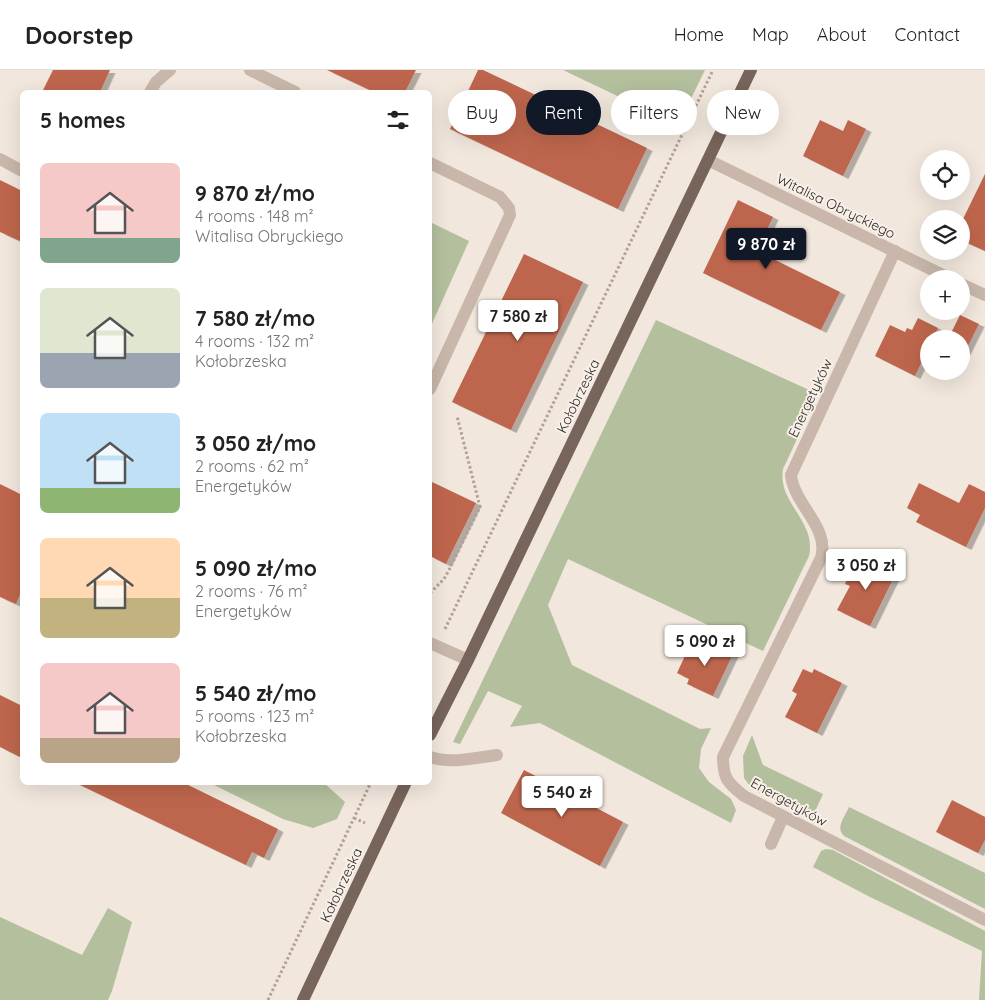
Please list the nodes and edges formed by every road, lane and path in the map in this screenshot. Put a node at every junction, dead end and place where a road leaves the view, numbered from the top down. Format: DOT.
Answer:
graph roads {
  1 [pos="170,70"];
  2 [pos="250,70"];
  3 [pos="713,70"];
  4 [pos="751,70"];
  5 [pos="151,90"];
  6 [pos="291,90"];
  7 [pos="0,159"];
  8 [pos="708,160"];
  9 [pos="432,164"];
  10 [pos="20,169"];
  11 [pos="895,251"];
  12 [pos="933,270"];
  13 [pos="970,288"];
  14 [pos="985,296"];
  15 [pos="432,385"];
  16 [pos="457,416"];
  17 [pos="432,591"];
  18 [pos="433,645"];
  19 [pos="468,660"];
  20 [pos="432,731"];
  21 [pos="497,755"];
  22 [pos="432,758"];
  23 [pos="370,785"];
  24 [pos="405,785"];
  25 [pos="783,817"];
  26 [pos="771,844"];
  27 [pos="985,920"];
  28 [pos="268,1000"];
  29 [pos="303,1000"];
  1 -- 5 [label="street"];
  2 -- 6 [label="street"];
  3 -- 18 [label="path"];
  4 -- 8 [label="main road, Kołobrzeska"];
  7 -- 10 [label="street"];
  8 -- 11 [label="street, Witalisa Obryckiego"];
  8 -- 19 [label="main road, Kołobrzeska"];
  9 -- 15 [label="street"];
  11 -- 12 [label="street, Witalisa Obryckiego"];
  11 -- 25 [label="street, Energetyków"];
  13 -- 14 [label="street"];
  16 -- 17 [label="path"];
  18 -- 19 [label="street"];
  19 -- 20 [label="main road, Kołobrzeska"];
  21 -- 22 [label="street"];
  23 -- 28 [label="path"];
  24 -- 29 [label="main road, Kołobrzeska"];
  25 -- 26 [label="street"];
  25 -- 27 [label="street, Energetyków"];
}
